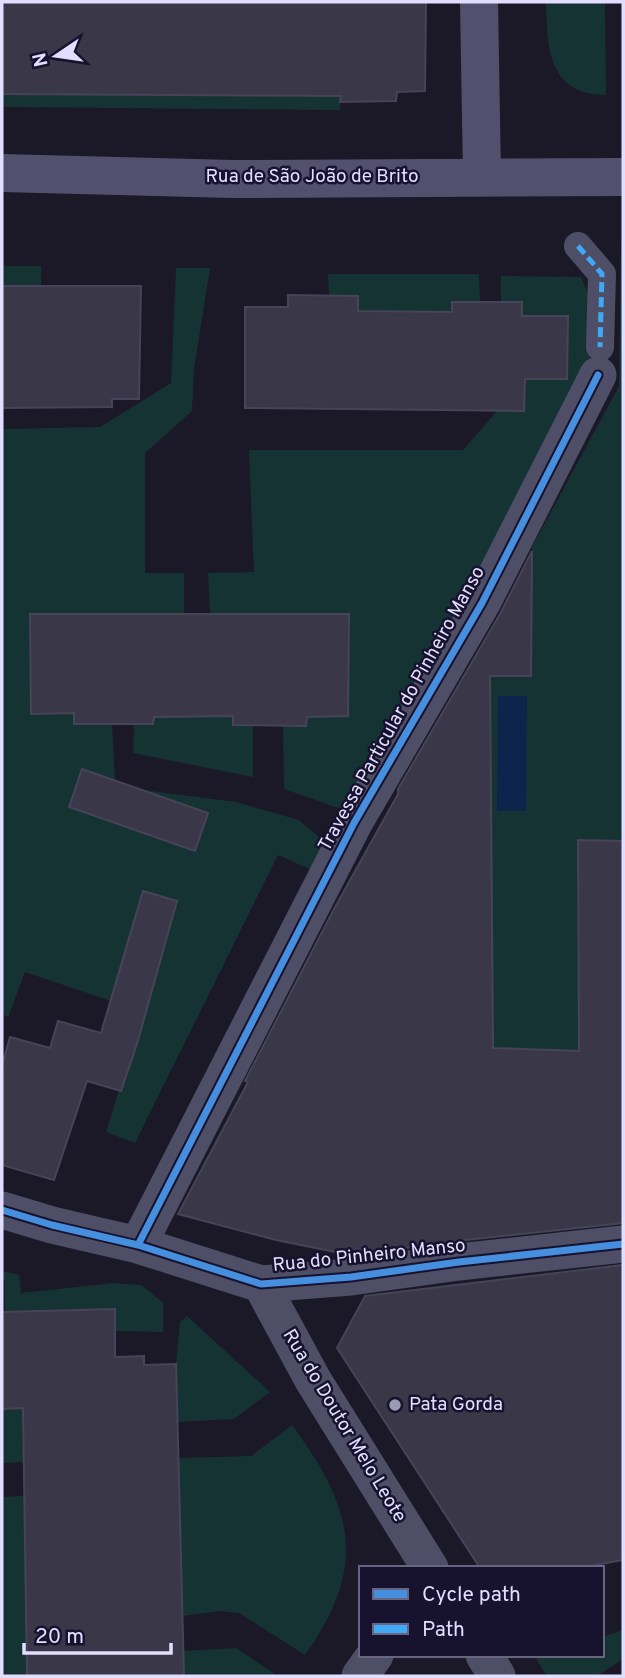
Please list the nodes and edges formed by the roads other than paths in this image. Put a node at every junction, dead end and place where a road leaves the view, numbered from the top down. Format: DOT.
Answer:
graph roads {
  1 [pos="480,2"];
  2 [pos="2,173"];
  3 [pos="482,177"];
  4 [pos="623,177"];
  5 [pos="578,246"];
  6 [pos="599,361"];
  7 [pos="2,1210"];
  8 [pos="623,1244"];
  9 [pos="138,1245"];
  10 [pos="261,1284"];
  11 [pos="429,1566"];
  12 [pos="374,1657"];
  13 [pos="485,1657"];
  14 [pos="360,1676"];
  15 [pos="497,1676"];
  1 -- 3 [label="main road"];
  2 -- 3 [label="main road, Rua de São João de Brito"];
  3 -- 4 [label="main road, Rua de São João de Brito"];
  5 -- 6 [label="street"];
  6 -- 9 [label="street, Travessa Particular do Pinheiro Manso"];
  7 -- 9 [label="street, Rua do Pinheiro Manso"];
  8 -- 10 [label="street, Rua do Pinheiro Manso"];
  9 -- 10 [label="street, Rua do Pinheiro Manso"];
  10 -- 11 [label="street, Rua do Doutor Melo Leote"];
  12 -- 14 [label="street"];
  13 -- 15 [label="street"];
}
